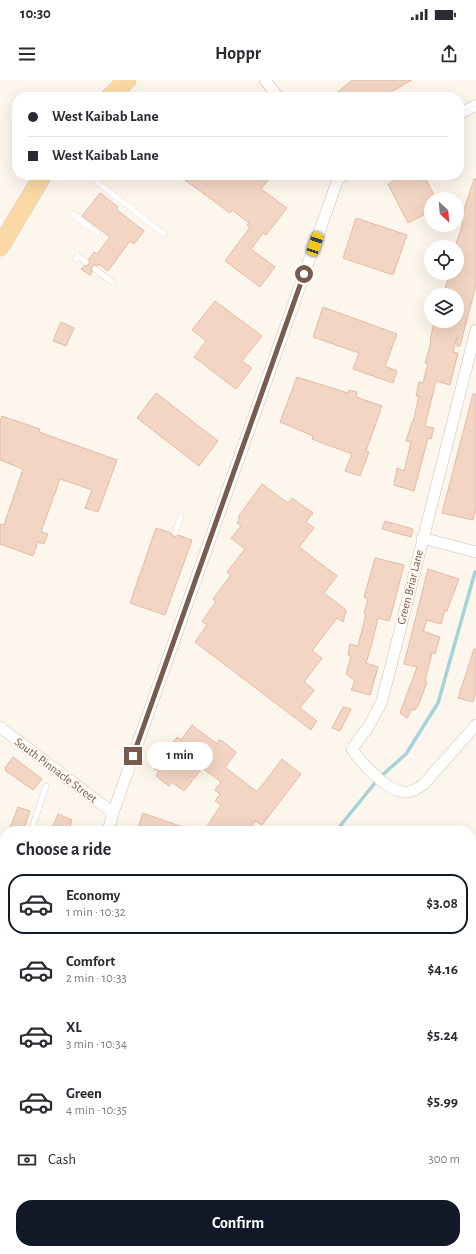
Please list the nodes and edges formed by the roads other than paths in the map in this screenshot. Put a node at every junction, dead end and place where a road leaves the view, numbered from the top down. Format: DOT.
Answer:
graph roads {
  1 [pos="127,80"];
  2 [pos="266,80"];
  3 [pos="115,92"];
  4 [pos="274,92"];
  5 [pos="476,105"];
  6 [pos="464,111"];
  7 [pos="40,180"];
  8 [pos="338,180"];
  9 [pos="97,182"];
  10 [pos="73,214"];
  11 [pos="97,233"];
  12 [pos="164,234"];
  13 [pos="0,247"];
  14 [pos="76,259"];
  15 [pos="86,262"];
  16 [pos="95,269"];
  17 [pos="112,282"];
  18 [pos="476,330"];
  19 [pos="181,516"];
  20 [pos="175,533"];
  21 [pos="422,538"];
  22 [pos="476,552"];
  23 [pos="476,725"];
  24 [pos="0,727"];
  25 [pos="46,786"];
  26 [pos="113,813"];
  27 [pos="33,826"];
  28 [pos="109,826"];
  1 -- 3 [label="main road"];
  2 -- 4 [label="street"];
  5 -- 6 [label="street"];
  7 -- 13 [label="main road"];
  8 -- 26 [label="street"];
  9 -- 12 [label="lane"];
  10 -- 11 [label="lane"];
  14 -- 15 [label="lane"];
  16 -- 17 [label="lane"];
  18 -- 21 [label="street, Green Briar Lane"];
  19 -- 20 [label="lane"];
  21 -- 22 [label="street"];
  21 -- 23 [label="street, Green Briar Lane"];
  24 -- 26 [label="street, South Pinnacle Street"];
  25 -- 27 [label="lane"];
  26 -- 28 [label="street"];
}
